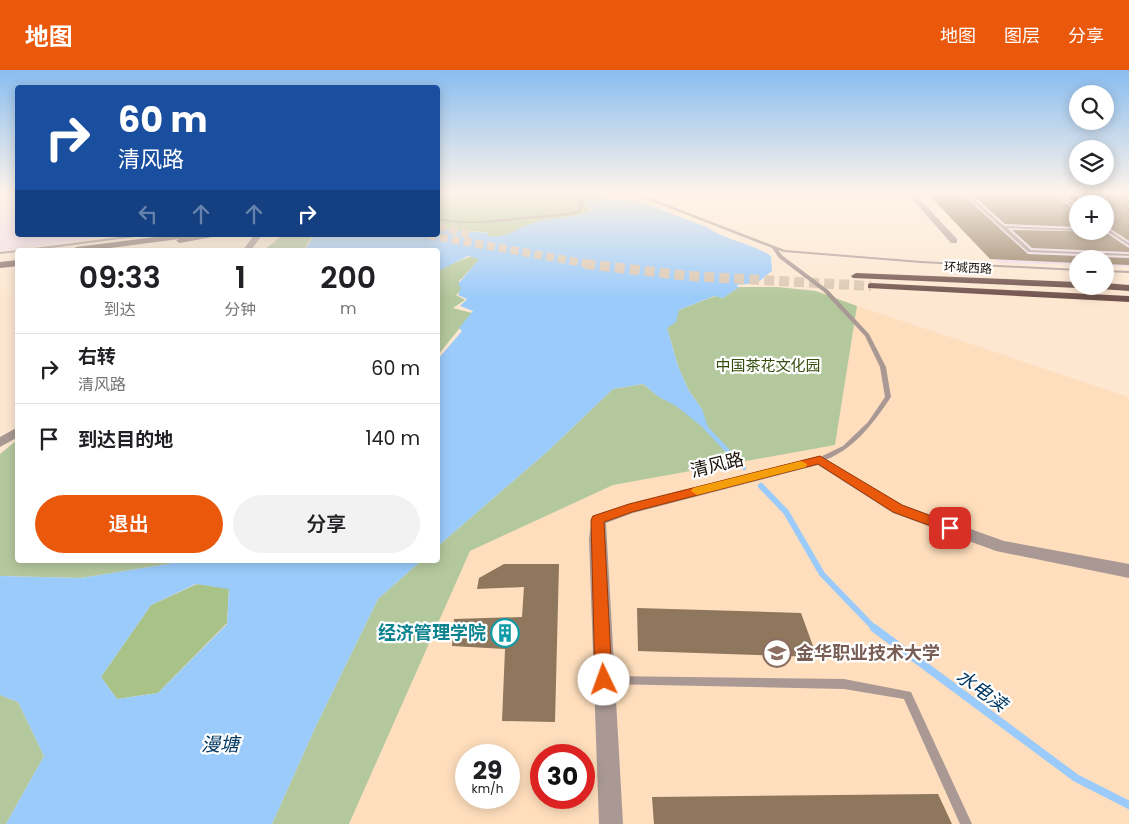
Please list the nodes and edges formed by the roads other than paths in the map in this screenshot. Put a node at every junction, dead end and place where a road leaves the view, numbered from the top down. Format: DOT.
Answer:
graph roads {
  1 [pos="722,227"];
  2 [pos="941,227"];
  3 [pos="1003,227"];
  4 [pos="1025,227"];
  5 [pos="1069,230"];
  6 [pos="1114,235"];
  7 [pos="126,237"];
  8 [pos="174,237"];
  9 [pos="205,237"];
  10 [pos="257,237"];
  11 [pos="109,239"];
  12 [pos="954,241"];
  13 [pos="1129,245"];
  14 [pos="41,248"];
  15 [pos="91,248"];
  16 [pos="126,248"];
  17 [pos="248,248"];
  18 [pos="774,248"];
  19 [pos="15,251"];
  20 [pos="0,253"];
  21 [pos="1129,255"];
  22 [pos="15,258"];
  23 [pos="0,260"];
  24 [pos="15,263"];
  25 [pos="0,265"];
  26 [pos="1069,269"];
  27 [pos="1114,271"];
  28 [pos="1129,272"];
  29 [pos="856,276"];
  30 [pos="1069,285"];
  31 [pos="871,286"];
  32 [pos="1114,287"];
  33 [pos="1129,288"];
  34 [pos="1129,299"];
  35 [pos="15,432"];
  36 [pos="0,443"];
  37 [pos="820,460"];
  38 [pos="1129,571"];
  39 [pos="604,680"];
  40 [pos="611,824"];
  41 [pos="966,824"];
  1 -- 18 [label="lane"];
  2 -- 12 [label="street"];
  3 -- 21 [label="lane"];
  4 -- 5 [label="lane"];
  6 -- 13 [label="lane"];
  7 -- 11 [label="lane"];
  8 -- 15 [label="main road"];
  9 -- 16 [label="main road"];
  10 -- 17 [label="street"];
  11 -- 14 [label="lane"];
  18 -- 26 [label="lane"];
  18 -- 37 [label="lane"];
  19 -- 20 [label="lane"];
  22 -- 23 [label="main road"];
  24 -- 25 [label="main road"];
  27 -- 28 [label="lane"];
  29 -- 30 [label="main road, 环城西路"];
  31 -- 34 [label="main road"];
  32 -- 33 [label="main road"];
  35 -- 36 [label="street"];
  37 -- 38 [label="street"];
  37 -- 39 [label="street, 清风路"];
  39 -- 40 [label="street, 清风路"];
  39 -- 41 [label="lane"];
}
